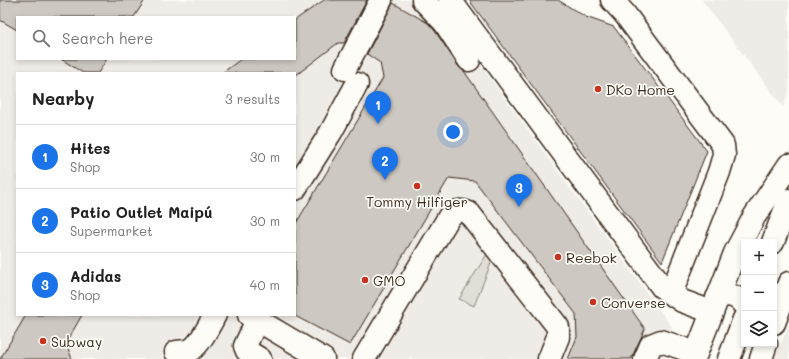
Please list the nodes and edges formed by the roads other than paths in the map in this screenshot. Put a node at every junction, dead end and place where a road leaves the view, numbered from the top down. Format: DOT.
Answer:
graph roads {
  1 [pos="381,0"];
  2 [pos="423,0"];
  3 [pos="450,0"];
  4 [pos="612,0"];
  5 [pos="469,60"];
  6 [pos="789,165"];
  7 [pos="296,187"];
  8 [pos="789,200"];
  9 [pos="774,239"];
  10 [pos="788,287"];
  11 [pos="671,294"];
  12 [pos="741,302"];
  13 [pos="715,305"];
  14 [pos="777,315"];
  15 [pos="214,316"];
  16 [pos="253,318"];
  17 [pos="741,327"];
  18 [pos="789,331"];
  19 [pos="777,333"];
  20 [pos="765,347"];
  21 [pos="176,352"];
  22 [pos="695,356"];
  23 [pos="317,357"];
  24 [pos="260,359"];
  25 [pos="364,359"];
  26 [pos="549,359"];
  27 [pos="645,359"];
  28 [pos="729,359"];
  29 [pos="761,359"];
  1 -- 7 [label="main road"];
  2 -- 5 [label="main road"];
  3 -- 11 [label="main road"];
  4 -- 11 [label="main road"];
  6 -- 13 [label="main road"];
  8 -- 9 [label="main road"];
  10 -- 14 [label="main road"];
  11 -- 13 [label="main road"];
  12 -- 13 [label="main road"];
  13 -- 22 [label="main road"];
  15 -- 21 [label="main road"];
  16 -- 23 [label="main road"];
  16 -- 24 [label="main road"];
  17 -- 28 [label="main road"];
  18 -- 19 [label="main road"];
  20 -- 29 [label="main road"];
  22 -- 27 [label="main road"];
  25 -- 26 [label="main road"];
}
